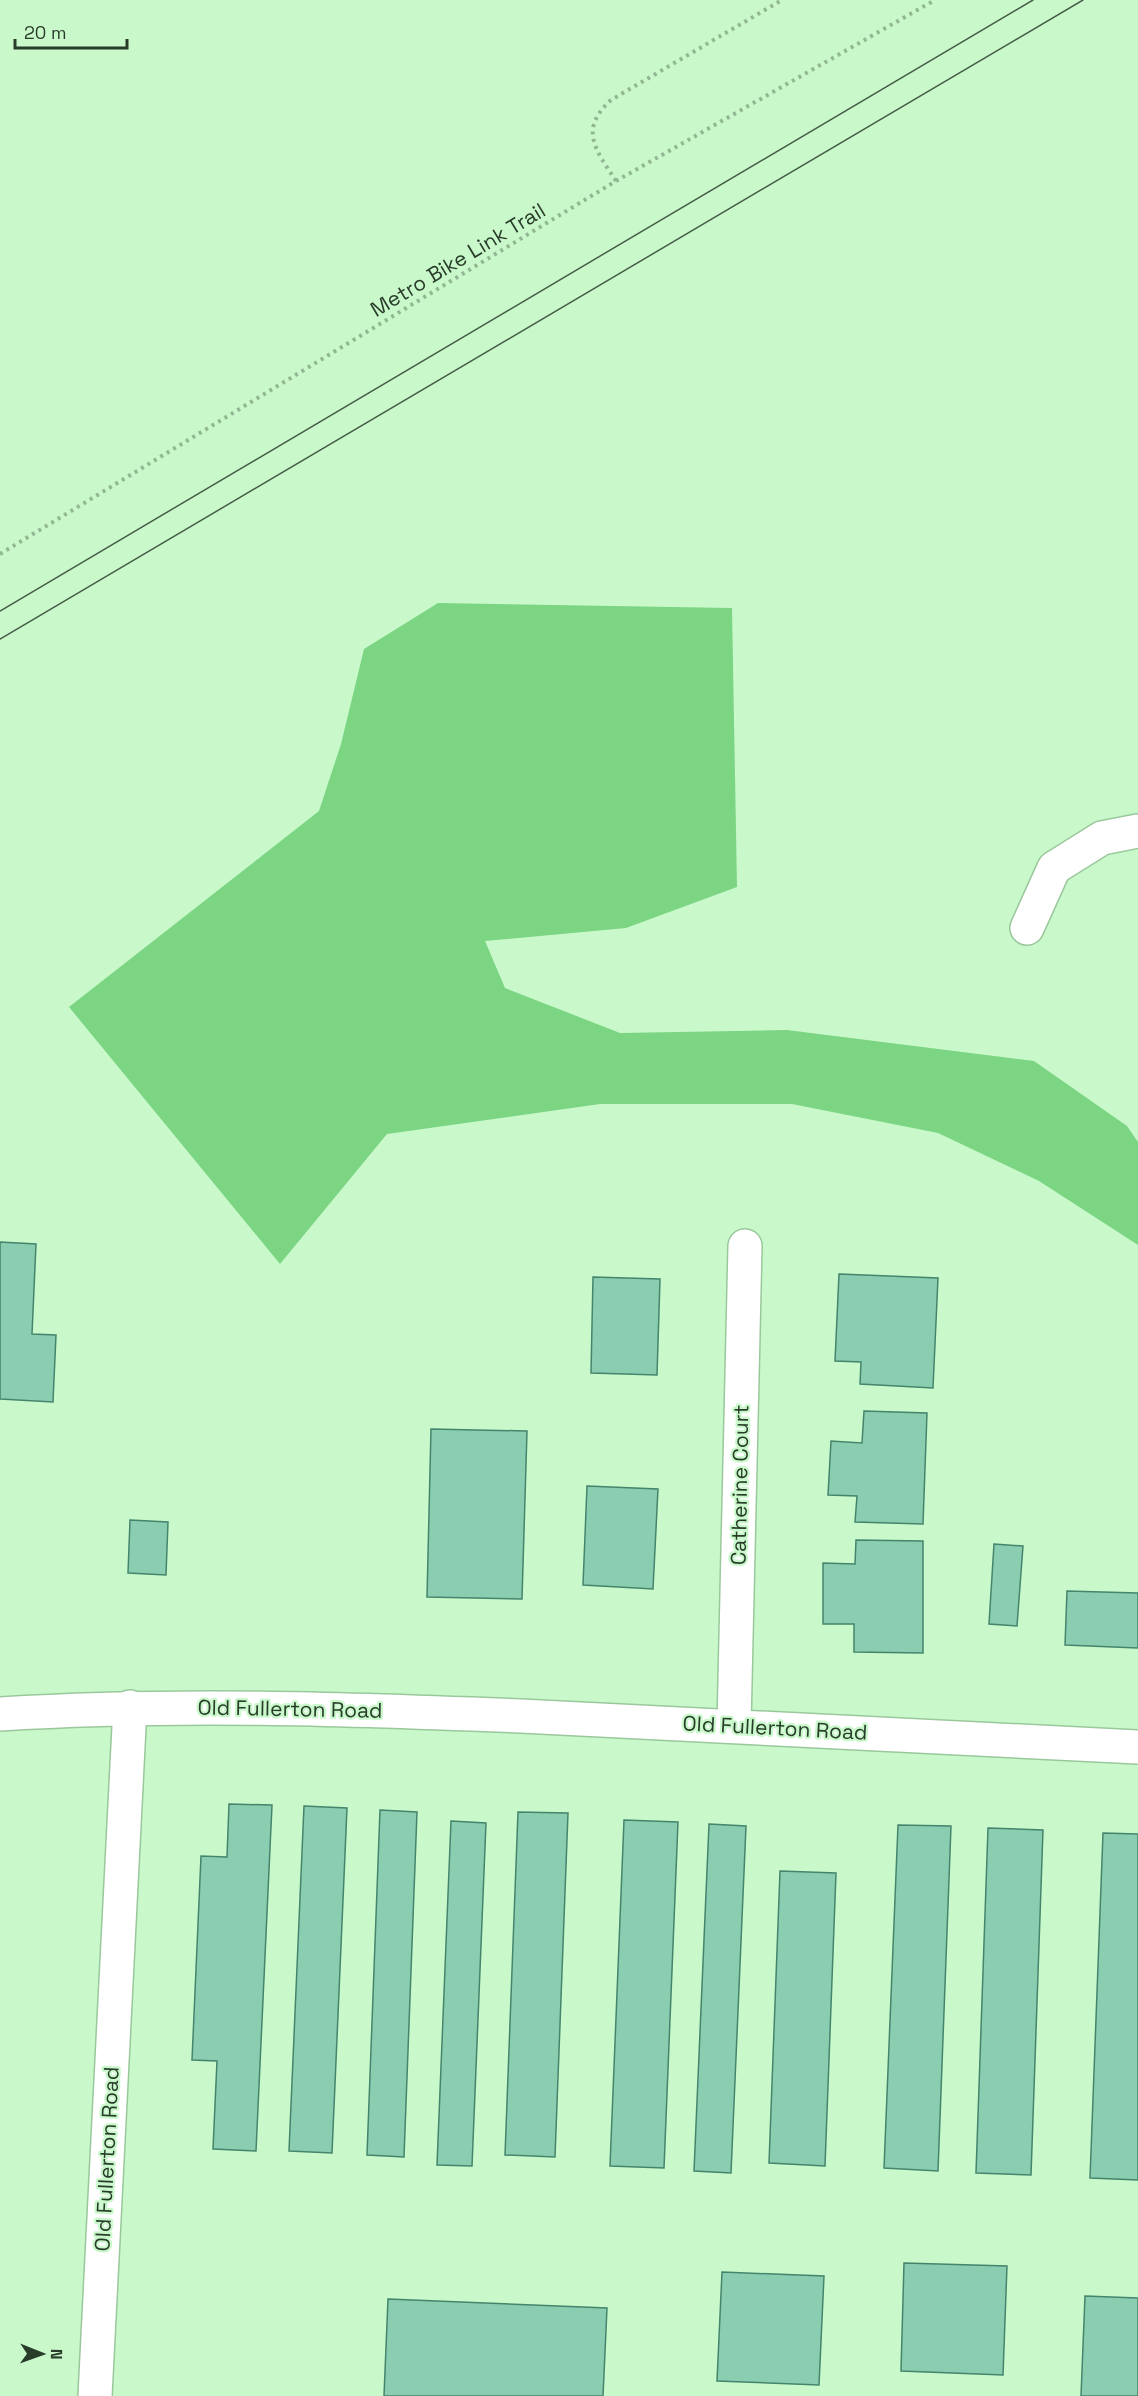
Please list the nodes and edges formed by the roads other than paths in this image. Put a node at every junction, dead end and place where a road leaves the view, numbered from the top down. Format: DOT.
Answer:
graph roads {
  1 [pos="1138,831"];
  2 [pos="1027,928"];
  3 [pos="745,1246"];
  4 [pos="130,1707"];
  5 [pos="0,1713"];
  6 [pos="734,1725"];
  7 [pos="1138,1747"];
  8 [pos="95,2396"];
  1 -- 2 [label="street"];
  3 -- 6 [label="street, Catherine Court"];
  4 -- 5 [label="street"];
  4 -- 6 [label="street, Old Fullerton Road"];
  4 -- 8 [label="street, Old Fullerton Road"];
  6 -- 7 [label="street, Old Fullerton Road"];
}
